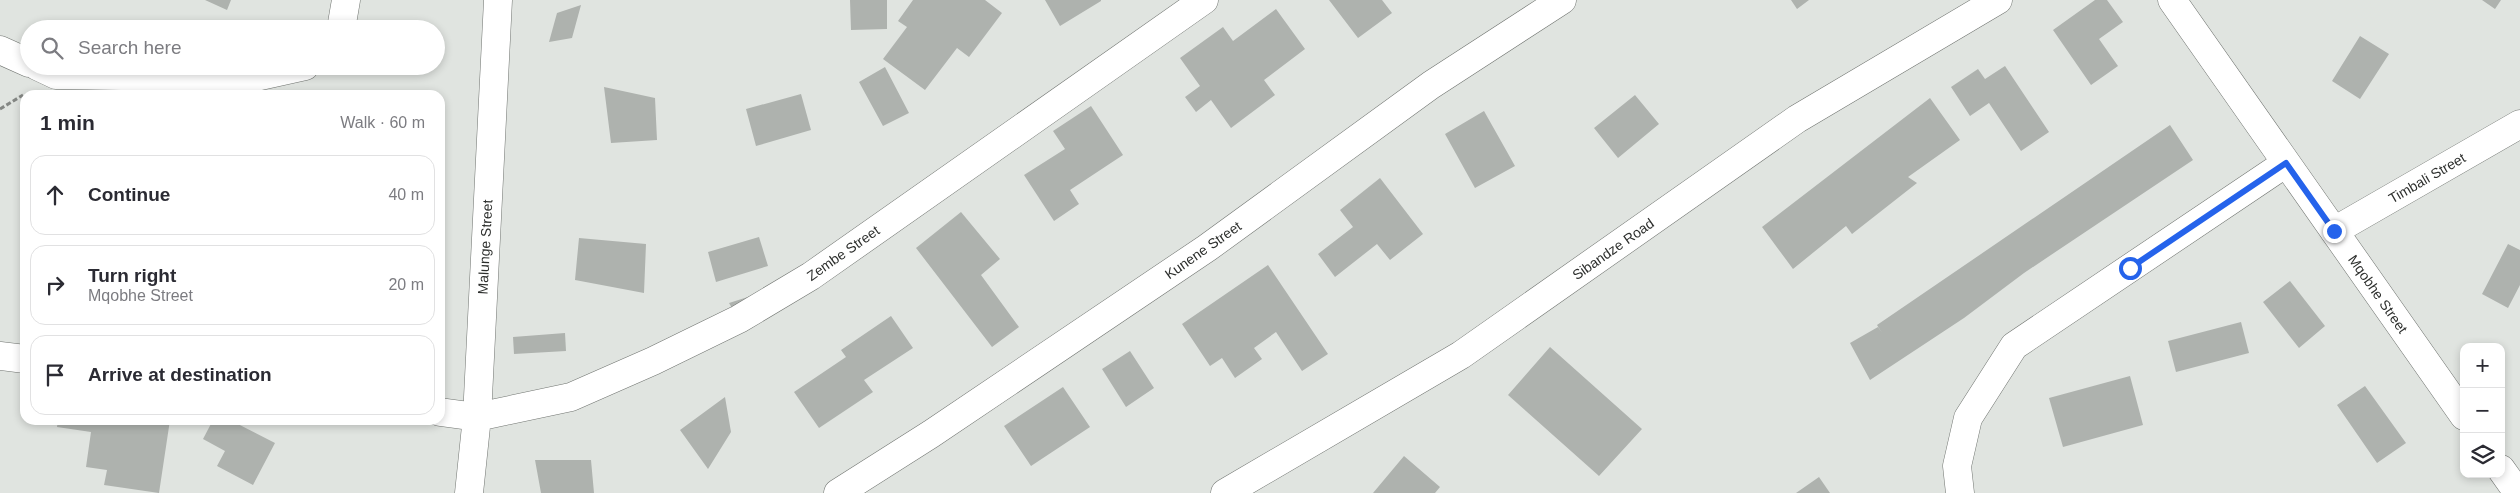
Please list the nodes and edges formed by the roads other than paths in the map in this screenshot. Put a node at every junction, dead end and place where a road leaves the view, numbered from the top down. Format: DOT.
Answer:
graph roads {
  1 [pos="346,0"];
  2 [pos="498,0"];
  3 [pos="1204,0"];
  4 [pos="1562,0"];
  5 [pos="1998,0"];
  6 [pos="2172,0"];
  7 [pos="343,20"];
  8 [pos="0,50"];
  9 [pos="20,59"];
  10 [pos="56,75"];
  11 [pos="264,75"];
  12 [pos="2520,124"];
  13 [pos="2286,163"];
  14 [pos="2334,231"];
  15 [pos="0,356"];
  16 [pos="20,358"];
  17 [pos="2460,410"];
  18 [pos="445,413"];
  19 [pos="477,417"];
  20 [pos="2505,475"];
  21 [pos="469,493"];
  22 [pos="838,493"];
  23 [pos="1225,493"];
  24 [pos="1960,493"];
  25 [pos="2518,493"];
  1 -- 7 [label="street"];
  2 -- 19 [label="street, Malunge Street"];
  3 -- 19 [label="street, Zembe Street"];
  4 -- 22 [label="street, Kunene Street"];
  5 -- 23 [label="street, Sibandze Road"];
  6 -- 13 [label="street, Mqobhe Street"];
  8 -- 9 [label="street"];
  10 -- 11 [label="street"];
  12 -- 14 [label="street, Timbali Street"];
  13 -- 14 [label="street, Mqobhe Street"];
  13 -- 24 [label="street"];
  14 -- 17 [label="street, Mqobhe Street"];
  15 -- 16 [label="street"];
  18 -- 19 [label="street, Zembe Street"];
  19 -- 21 [label="street, Malunge Street"];
  20 -- 25 [label="street"];
}
